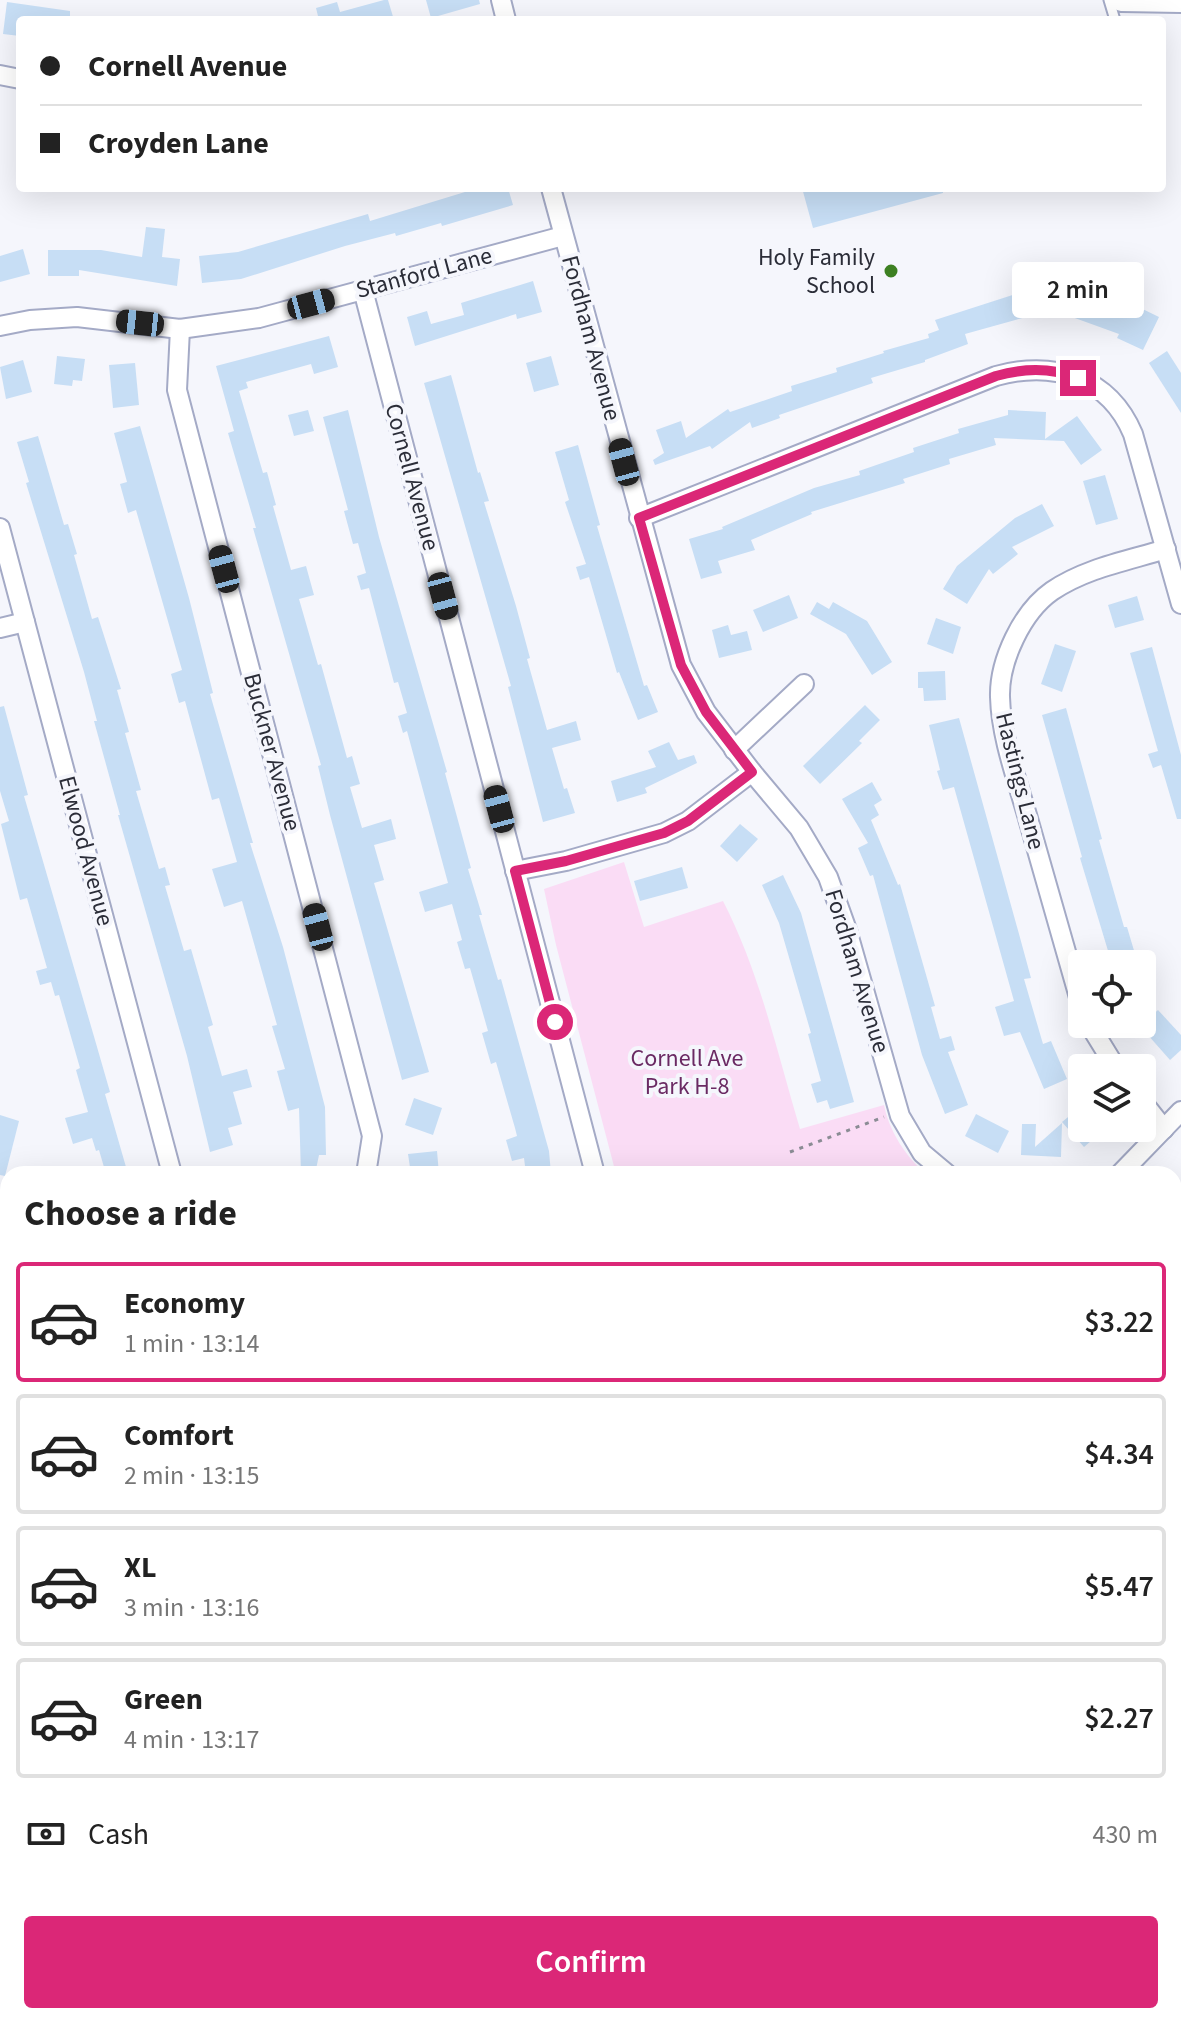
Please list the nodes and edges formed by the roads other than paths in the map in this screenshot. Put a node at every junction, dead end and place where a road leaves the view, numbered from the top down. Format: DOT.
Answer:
graph roads {
  1 [pos="1181,3"];
  2 [pos="1115,7"];
  3 [pos="552,192"];
  4 [pos="563,236"];
  5 [pos="363,290"];
  6 [pos="0,326"];
  7 [pos="180,329"];
  8 [pos="639,518"];
  9 [pos="0,528"];
  10 [pos="1166,549"];
  11 [pos="1181,604"];
  12 [pos="25,622"];
  13 [pos="0,628"];
  14 [pos="804,684"];
  15 [pos="734,750"];
  16 [pos="752,772"];
  17 [pos="515,871"];
  18 [pos="1068,959"];
  19 [pos="1181,1111"];
  20 [pos="1156,1119"];
  21 [pos="1164,1129"];
  22 [pos="170,1166"];
  23 [pos="367,1166"];
  24 [pos="593,1166"];
  25 [pos="937,1166"];
  26 [pos="1128,1166"];
  1 -- 2 [label="street"];
  3 -- 4 [label="street, Fordham Avenue"];
  4 -- 5 [label="street, Stanford Lane"];
  4 -- 8 [label="street, Fordham Avenue"];
  5 -- 7 [label="street, Stanford Lane"];
  5 -- 17 [label="street, Cornell Avenue"];
  6 -- 7 [label="street, Stanford Lane"];
  7 -- 23 [label="street, Buckner Avenue"];
  8 -- 10 [label="street"];
  8 -- 15 [label="street, Fordham Avenue"];
  9 -- 12 [label="street, Elwood Avenue"];
  10 -- 11 [label="street"];
  10 -- 18 [label="street, Hastings Lane"];
  12 -- 13 [label="street"];
  12 -- 22 [label="street, Elwood Avenue"];
  14 -- 15 [label="street"];
  15 -- 16 [label="street, Fordham Avenue"];
  16 -- 17 [label="street"];
  16 -- 25 [label="street, Fordham Avenue"];
  17 -- 24 [label="street, Cornell Avenue"];
  19 -- 21 [label="street"];
  20 -- 21 [label="street"];
  21 -- 26 [label="street"];
}
